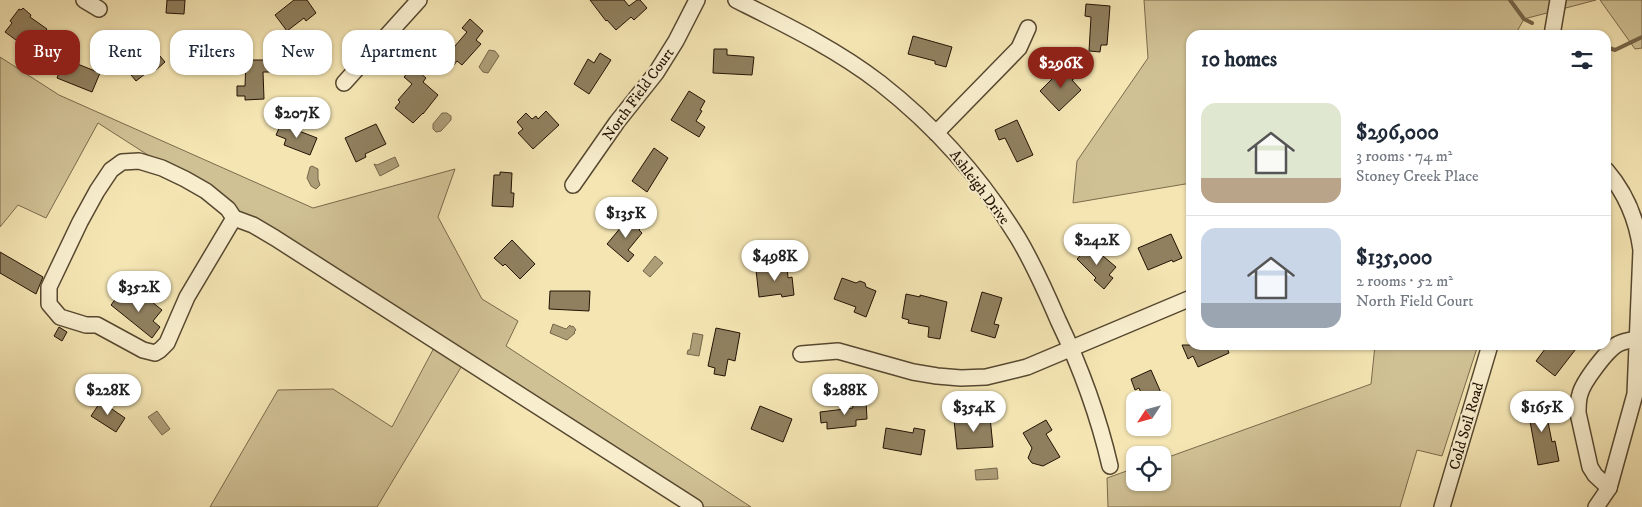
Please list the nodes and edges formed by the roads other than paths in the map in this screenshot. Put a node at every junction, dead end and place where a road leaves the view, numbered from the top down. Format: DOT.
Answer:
graph roads {
  1 [pos="84,0"];
  2 [pos="419,0"];
  3 [pos="697,0"];
  4 [pos="736,0"];
  5 [pos="1558,0"];
  6 [pos="99,9"];
  7 [pos="1028,28"];
  8 [pos="1553,30"];
  9 [pos="344,83"];
  10 [pos="936,133"];
  11 [pos="1611,176"];
  12 [pos="573,185"];
  13 [pos="234,218"];
  14 [pos="1186,300"];
  15 [pos="1637,339"];
  16 [pos="1072,349"];
  17 [pos="1611,349"];
  18 [pos="1489,350"];
  19 [pos="1610,350"];
  20 [pos="801,354"];
  21 [pos="1110,466"];
  22 [pos="1609,488"];
  23 [pos="695,507"];
  24 [pos="1442,507"];
  25 [pos="1596,507"];
  1 -- 6 [label="street"];
  2 -- 9 [label="street"];
  3 -- 12 [label="street, North Field Court"];
  4 -- 10 [label="street, Ashleigh Drive"];
  5 -- 8 [label="street"];
  7 -- 10 [label="street"];
  10 -- 16 [label="street, Ashleigh Drive"];
  11 -- 15 [label="street"];
  13 -- 13 [label="street"];
  13 -- 23 [label="street"];
  14 -- 16 [label="street"];
  15 -- 17 [label="street"];
  15 -- 22 [label="street"];
  16 -- 20 [label="street"];
  16 -- 21 [label="street, Ashleigh Drive"];
  18 -- 24 [label="street, Cold Soil Road"];
  19 -- 22 [label="street"];
  22 -- 25 [label="street"];
}
